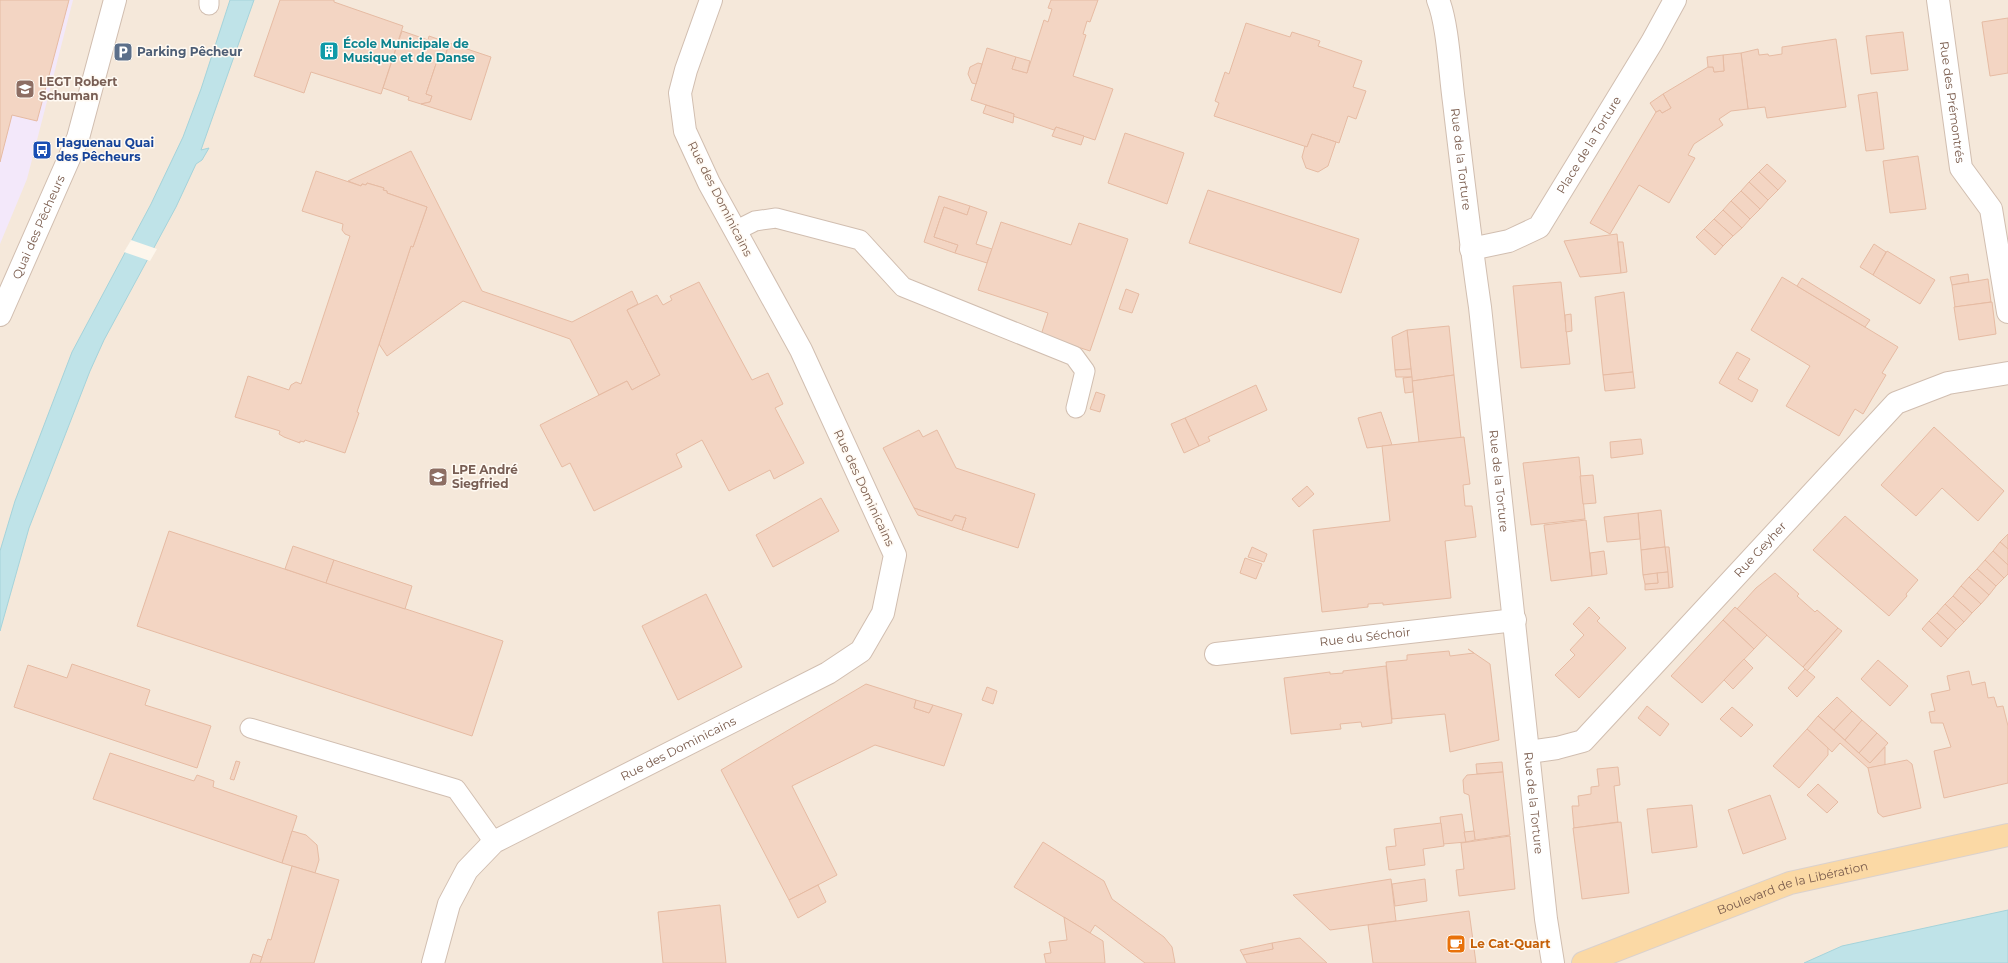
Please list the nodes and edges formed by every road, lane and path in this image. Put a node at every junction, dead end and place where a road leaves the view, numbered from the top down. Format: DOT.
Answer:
graph roads {
  1 [pos="115,0"];
  2 [pos="711,0"];
  3 [pos="1438,0"];
  4 [pos="1675,0"];
  5 [pos="1938,0"];
  6 [pos="735,230"];
  7 [pos="1471,249"];
  8 [pos="2008,312"];
  9 [pos="0,315"];
  10 [pos="2008,373"];
  11 [pos="1076,408"];
  12 [pos="1515,620"];
  13 [pos="1216,654"];
  14 [pos="250,728"];
  15 [pos="1529,752"];
  16 [pos="2008,835"];
  17 [pos="494,842"];
  18 [pos="433,963"];
  19 [pos="1553,963"];
  20 [pos="1583,963"];
  1 -- 9 [label="street, Quai des Pêcheurs"];
  2 -- 6 [label="street, Rue des Dominicains"];
  3 -- 7 [label="street, Rue de la Torture"];
  4 -- 7 [label="street, Place de la Torture"];
  5 -- 8 [label="street, Rue des Prémontrés"];
  6 -- 11 [label="lane"];
  6 -- 17 [label="street, Rue des Dominicains"];
  7 -- 12 [label="street, Rue de la Torture"];
  10 -- 15 [label="street, Rue Geyher"];
  12 -- 13 [label="street, Rue du Séchoir"];
  12 -- 15 [label="street, Rue de la Torture"];
  14 -- 17 [label="lane"];
  15 -- 19 [label="street, Rue de la Torture"];
  16 -- 20 [label="main road, Boulevard de la Libération"];
  17 -- 18 [label="street, Rue des Dominicains"];
}
